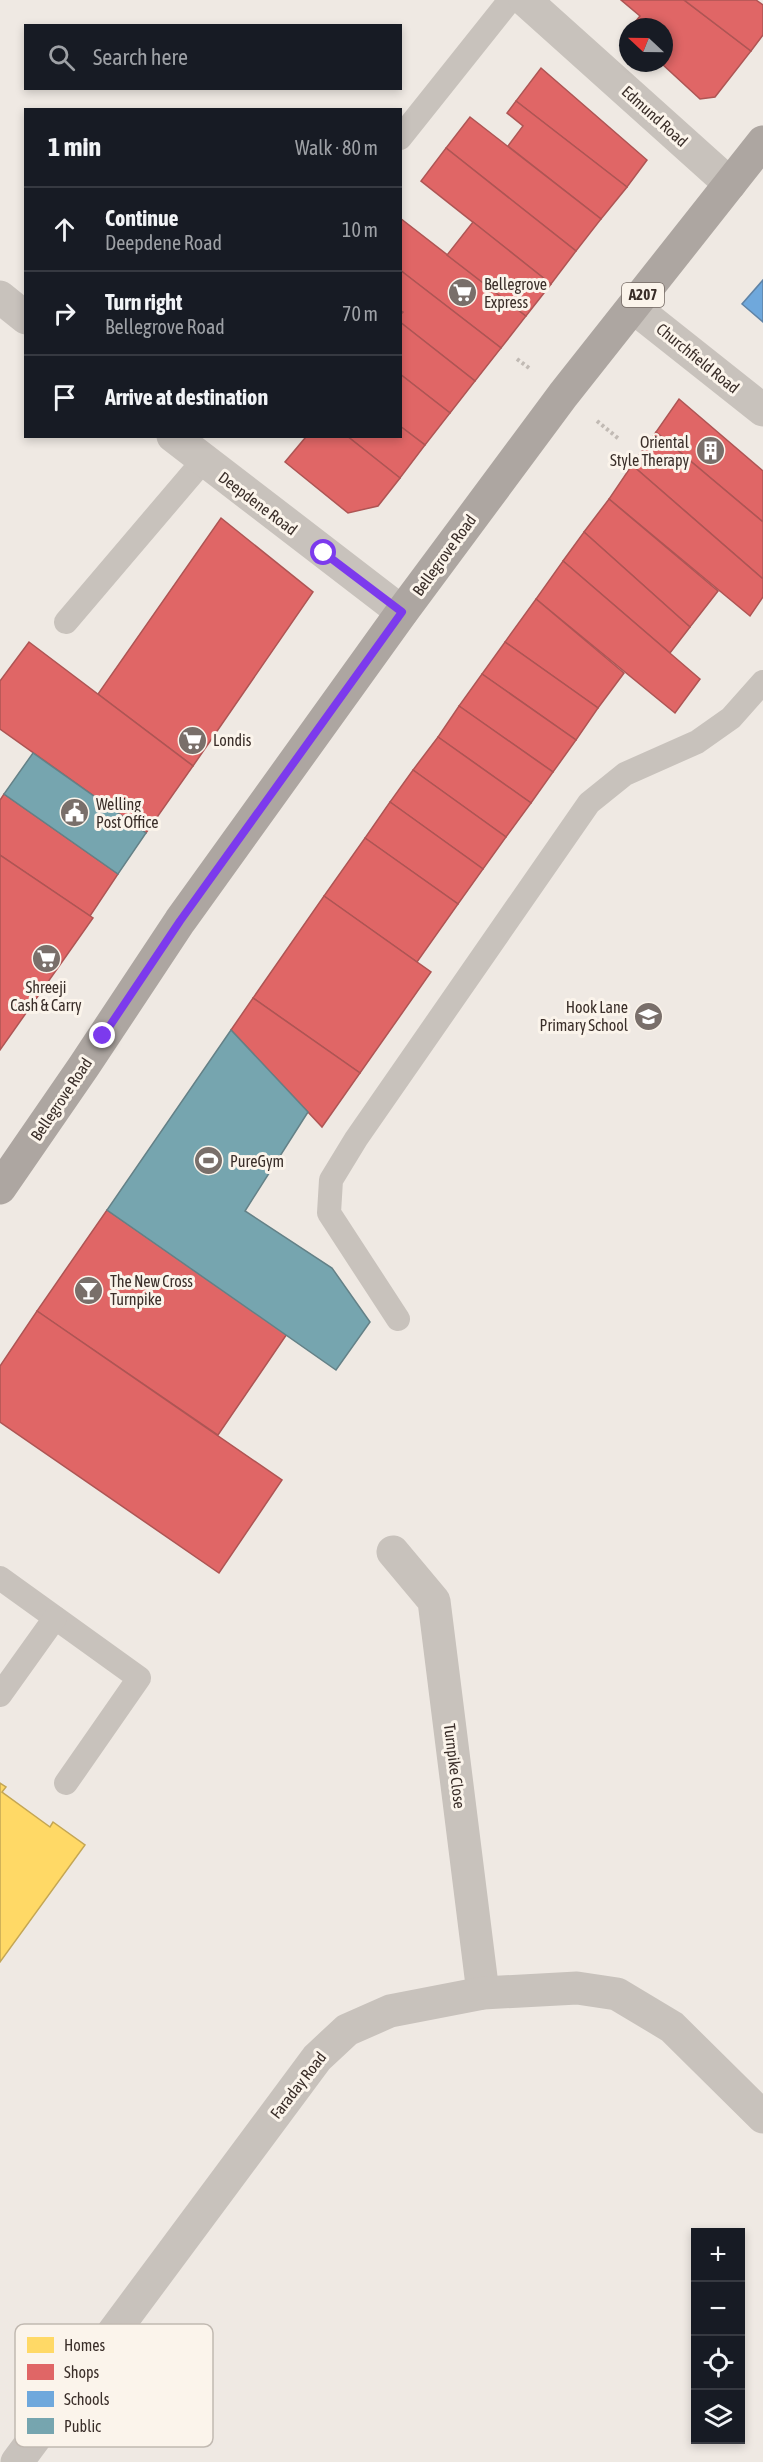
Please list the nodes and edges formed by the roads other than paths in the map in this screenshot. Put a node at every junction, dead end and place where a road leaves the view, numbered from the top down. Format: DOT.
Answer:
graph roads {
  1 [pos="510,0"];
  2 [pos="525,0"];
  3 [pos="402,135"];
  4 [pos="763,142"];
  5 [pos="730,184"];
  6 [pos="0,297"];
  7 [pos="633,307"];
  8 [pos="24,316"];
  9 [pos="763,410"];
  10 [pos="175,438"];
  11 [pos="203,461"];
  12 [pos="402,612"];
  13 [pos="66,622"];
  14 [pos="763,682"];
  15 [pos="0,1188"];
  16 [pos="398,1319"];
  17 [pos="393,1552"];
  18 [pos="0,1578"];
  19 [pos="55,1618"];
  20 [pos="0,1695"];
  21 [pos="66,1783"];
  22 [pos="483,1993"];
  23 [pos="763,2117"];
  24 [pos="119,2324"];
  25 [pos="28,2447"];
  26 [pos="17,2462"];
  1 -- 3 [label="lane"];
  2 -- 5 [label="street, Edmund Road"];
  4 -- 5 [label="main road, Bellegrove Road / A207"];
  5 -- 7 [label="main road, Bellegrove Road / A207"];
  6 -- 8 [label="street"];
  7 -- 9 [label="street, Churchfield Road"];
  7 -- 12 [label="main road, Bellegrove Road / A207"];
  10 -- 11 [label="street, Deepdene Road"];
  11 -- 12 [label="street, Deepdene Road"];
  11 -- 13 [label="lane"];
  12 -- 15 [label="main road, Bellegrove Road / A207"];
  14 -- 16 [label="lane"];
  17 -- 22 [label="street, Turnpike Close"];
  18 -- 19 [label="lane"];
  19 -- 20 [label="lane"];
  19 -- 21 [label="lane"];
  22 -- 23 [label="street, Faraday Road"];
  22 -- 24 [label="street, Faraday Road"];
  25 -- 26 [label="street, Faraday Road"];
}
